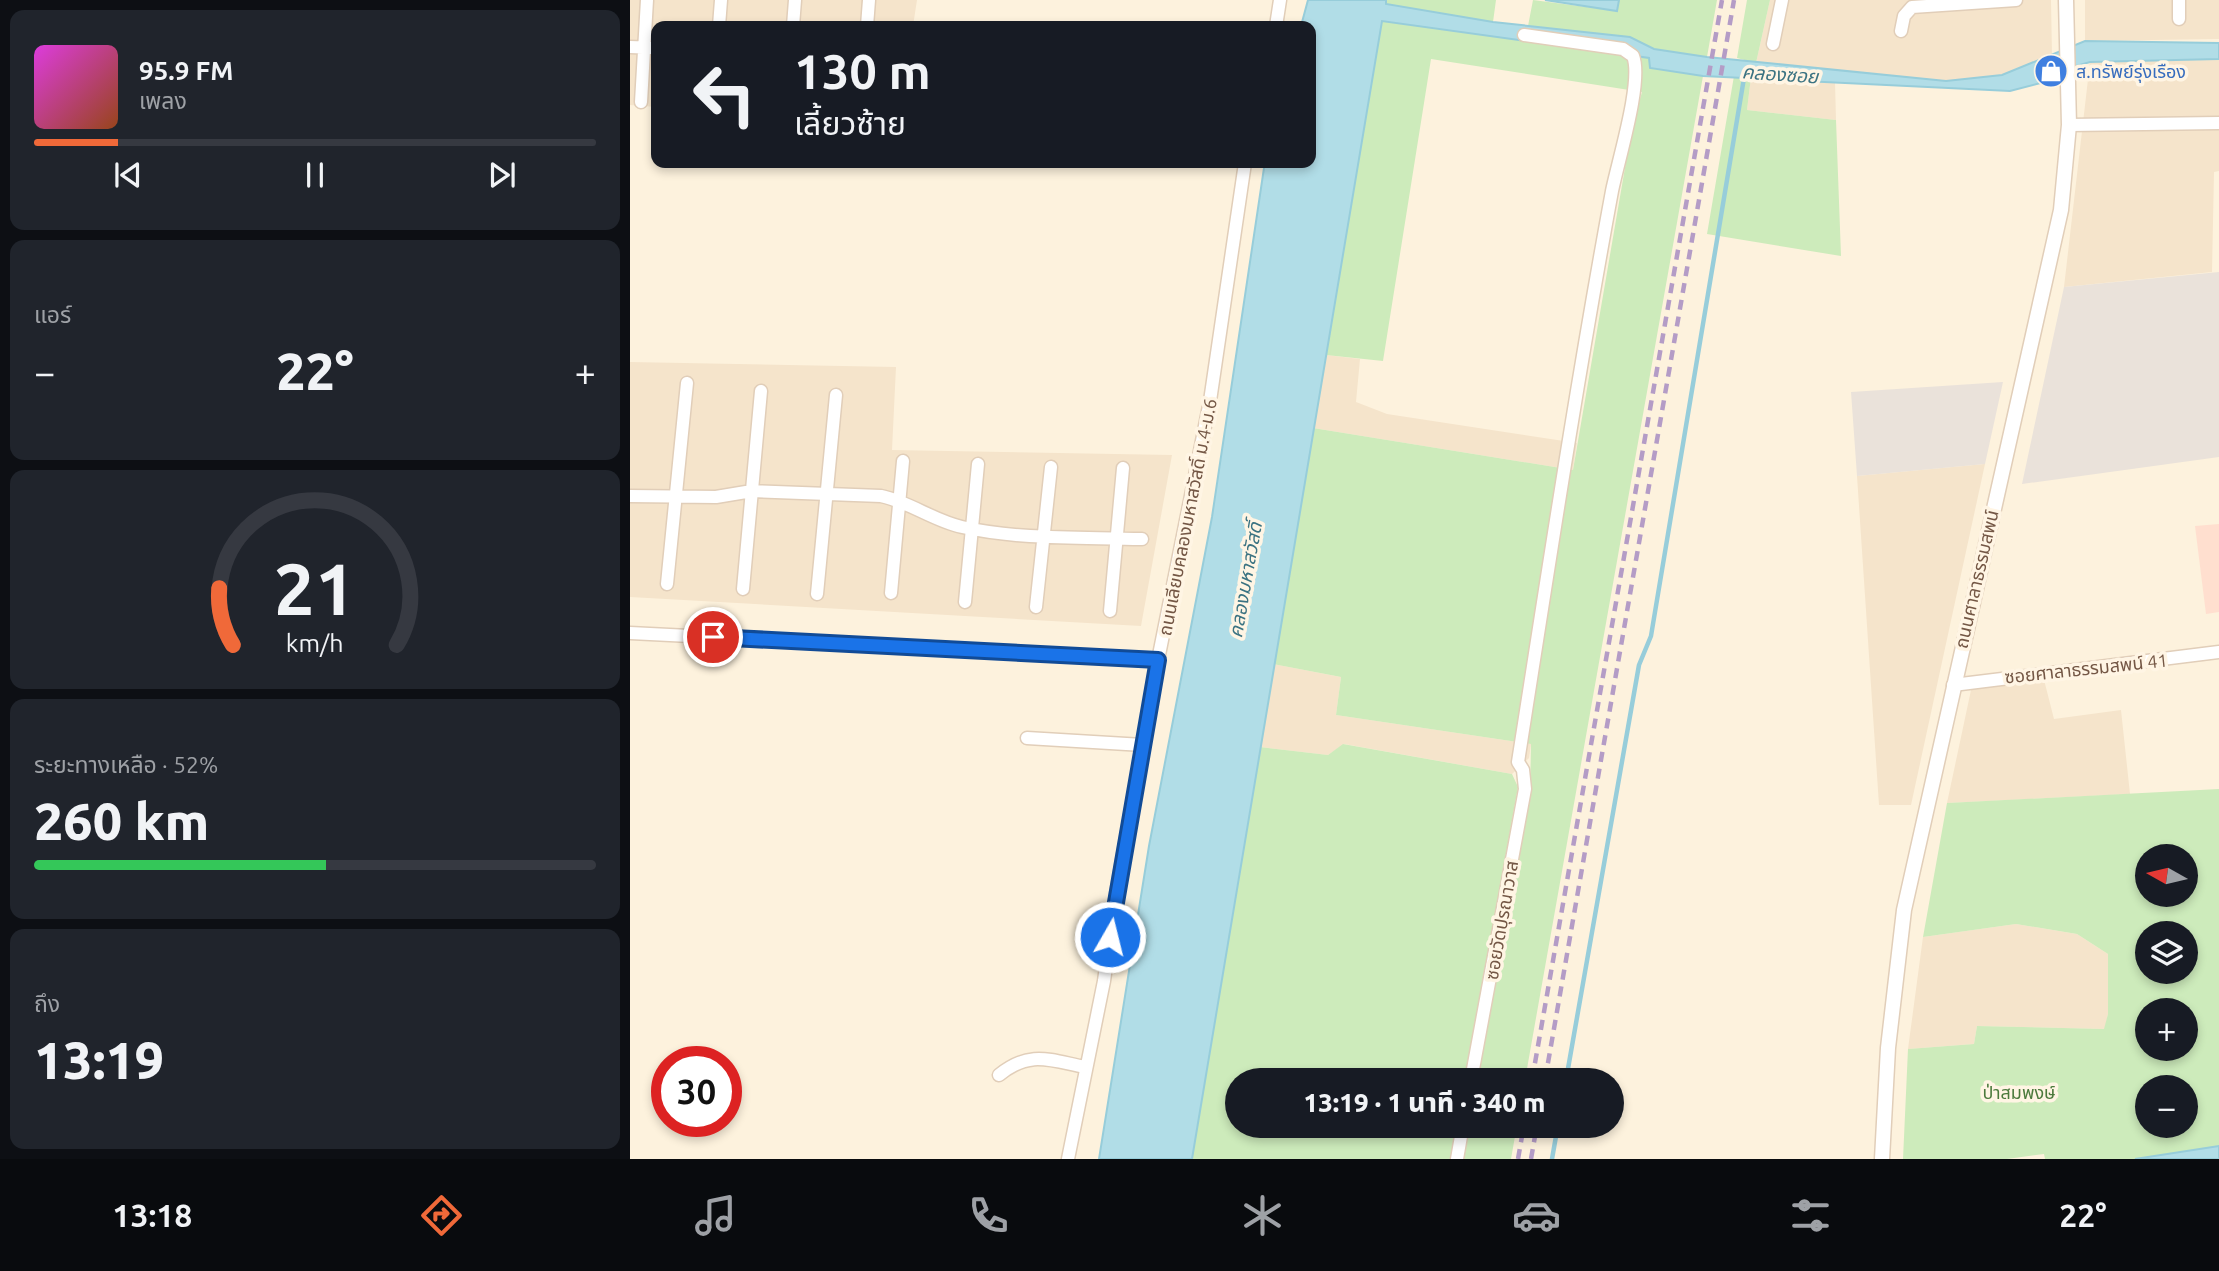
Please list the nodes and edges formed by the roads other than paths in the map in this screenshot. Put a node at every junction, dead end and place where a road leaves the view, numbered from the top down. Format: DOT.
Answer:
graph roads {
  1 [pos="647,0"];
  2 [pos="721,0"];
  3 [pos="795,0"];
  4 [pos="869,0"];
  5 [pos="1280,0"];
  6 [pos="1782,0"];
  7 [pos="2016,0"];
  8 [pos="2066,0"];
  9 [pos="2179,0"];
  10 [pos="2179,19"];
  11 [pos="719,21"];
  12 [pos="793,21"];
  13 [pos="867,21"];
  14 [pos="1277,21"];
  15 [pos="1901,31"];
  16 [pos="1524,35"];
  17 [pos="1773,44"];
  18 [pos="630,47"];
  19 [pos="650,48"];
  20 [pos="641,102"];
  21 [pos="2219,123"];
  22 [pos="2069,125"];
  23 [pos="1244,168"];
  24 [pos="687,383"];
  25 [pos="761,391"];
  26 [pos="835,394"];
  27 [pos="903,461"];
  28 [pos="978,464"];
  29 [pos="1051,467"];
  30 [pos="1123,468"];
  31 [pos="752,491"];
  32 [pos="827,493"];
  33 [pos="630,496"];
  34 [pos="677,496"];
  35 [pos="899,500"];
  36 [pos="972,529"];
  37 [pos="1044,535"];
  38 [pos="1117,538"];
  39 [pos="1142,539"];
  40 [pos="667,584"];
  41 [pos="743,589"];
  42 [pos="891,593"];
  43 [pos="817,594"];
  44 [pos="965,601"];
  45 [pos="1036,607"];
  46 [pos="1110,611"];
  47 [pos="630,633"];
  48 [pos="2219,652"];
  49 [pos="1158,660"];
  50 [pos="1952,685"];
  51 [pos="1027,738"];
  52 [pos="1143,745"];
  53 [pos="1085,1068"];
  54 [pos="1473,1068"];
  55 [pos="999,1075"];
  56 [pos="1461,1138"];
  57 [pos="1068,1159"];
  58 [pos="1457,1159"];
  59 [pos="1882,1159"];
  1 -- 19 [label="street"];
  2 -- 11 [label="street"];
  3 -- 12 [label="street"];
  4 -- 13 [label="street"];
  5 -- 14 [label="street"];
  6 -- 17 [label="street"];
  7 -- 15 [label="street"];
  8 -- 22 [label="street, ถนนศาลาธรรมสพน์"];
  9 -- 10 [label="street"];
  16 -- 54 [label="street, ซอยวัดปุรณาวาส"];
  18 -- 19 [label="street"];
  19 -- 20 [label="street"];
  21 -- 22 [label="street"];
  22 -- 50 [label="street, ถนนศาลาธรรมสพน์"];
  23 -- 49 [label="street, ถนนเลียบคลองมหาสวัสดิ์ ม.4-ม.6"];
  24 -- 34 [label="street"];
  25 -- 31 [label="street"];
  26 -- 32 [label="street"];
  27 -- 35 [label="street"];
  28 -- 36 [label="street"];
  29 -- 37 [label="street"];
  30 -- 38 [label="street"];
  31 -- 32 [label="street"];
  31 -- 34 [label="street"];
  31 -- 41 [label="street"];
  32 -- 35 [label="street"];
  32 -- 43 [label="street"];
  33 -- 34 [label="street"];
  34 -- 40 [label="street"];
  35 -- 36 [label="street"];
  35 -- 42 [label="street"];
  36 -- 37 [label="street"];
  36 -- 44 [label="street"];
  37 -- 38 [label="street"];
  37 -- 45 [label="street"];
  38 -- 39 [label="street"];
  38 -- 46 [label="street"];
  47 -- 49 [label="street"];
  48 -- 50 [label="street, ซอยศาลาธรรมสพน์ 41"];
  49 -- 52 [label="street, ถนนเลียบคลองมหาสวัสดิ์ ม.4-ม.6"];
  50 -- 59 [label="street, ถนนศาลาธรรมสพน์"];
  51 -- 52 [label="street"];
  52 -- 53 [label="street, ถนนเลียบคลองมหาสวัสดิ์ ม.4-ม.6"];
  53 -- 55 [label="street"];
  53 -- 57 [label="street, ถนนเลียบคลองมหาสวัสดิ์ ม.4-ม.6"];
  56 -- 58 [label="street"];
}
